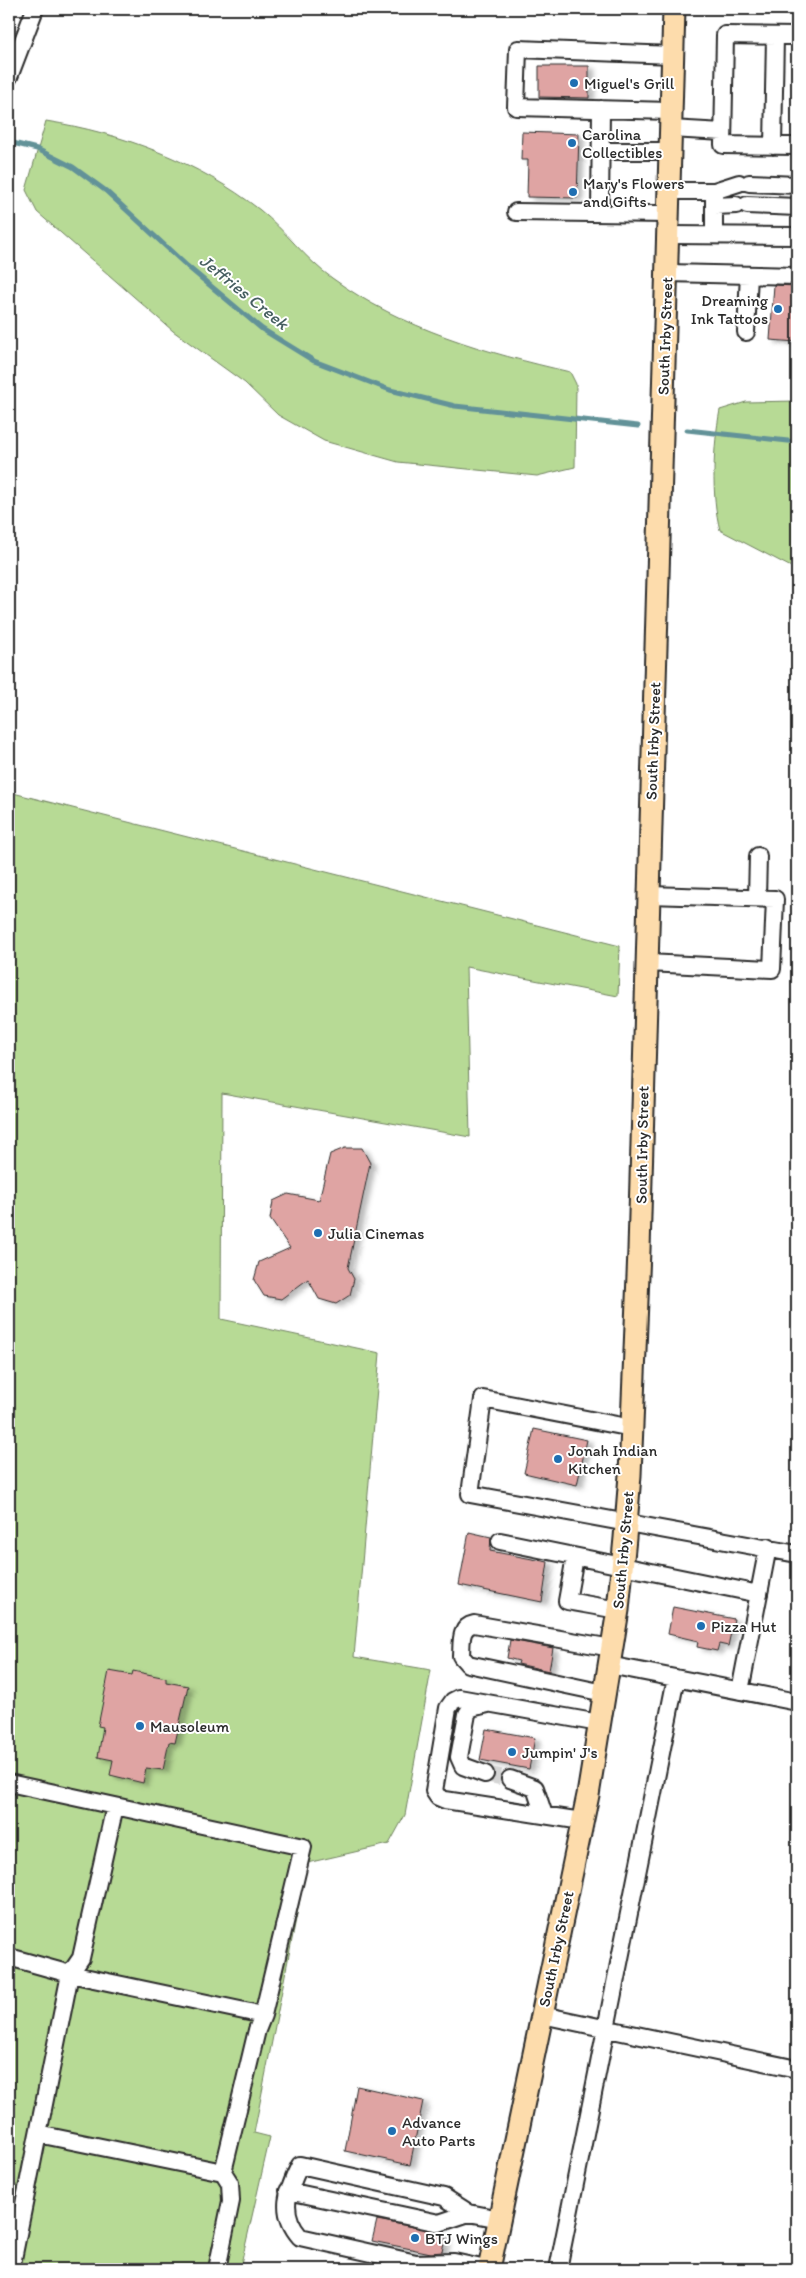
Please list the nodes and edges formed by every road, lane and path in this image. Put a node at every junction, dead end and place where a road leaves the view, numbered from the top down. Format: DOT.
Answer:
graph roads {
  1 [pos="35,9"];
  2 [pos="674,9"];
  3 [pos="775,36"];
  4 [pos="797,36"];
  5 [pos="673,55"];
  6 [pos="9,77"];
  7 [pos="601,110"];
  8 [pos="671,120"];
  9 [pos="723,132"];
  10 [pos="774,146"];
  11 [pos="797,146"];
  12 [pos="601,151"];
  13 [pos="670,151"];
  14 [pos="797,185"];
  15 [pos="669,191"];
  16 [pos="715,198"];
  17 [pos="797,207"];
  18 [pos="516,212"];
  19 [pos="600,213"];
  20 [pos="668,224"];
  21 [pos="714,235"];
  22 [pos="797,236"];
  23 [pos="667,273"];
  24 [pos="749,275"];
  25 [pos="797,276"];
  26 [pos="746,332"];
  27 [pos="758,856"];
  28 [pos="649,895"];
  29 [pos="757,898"];
  30 [pos="647,963"];
  31 [pos="632,1428"];
  32 [pos="626,1523"];
  33 [pos="500,1541"];
  34 [pos="768,1547"];
  35 [pos="797,1554"];
  36 [pos="575,1557"];
  37 [pos="622,1567"];
  38 [pos="759,1594"];
  39 [pos="618,1610"];
  40 [pos="610,1656"];
  41 [pos="676,1678"];
  42 [pos="740,1691"];
  43 [pos="604,1693"];
  44 [pos="797,1702"];
  45 [pos="493,1703"];
  46 [pos="599,1723"];
  47 [pos="485,1774"];
  48 [pos="510,1779"];
  49 [pos="9,1783"];
  50 [pos="115,1806"];
  51 [pos="544,1815"];
  52 [pos="582,1821"];
  53 [pos="9,1957"];
  54 [pos="70,1974"];
  55 [pos="263,2015"];
  56 [pos="542,2015"];
  57 [pos="606,2029"];
  58 [pos="797,2069"];
  59 [pos="38,2134"];
  60 [pos="223,2172"];
  61 [pos="288,2191"];
  62 [pos="469,2213"];
  63 [pos="500,2219"];
  64 [pos="12,2269"];
  65 [pos="217,2269"];
  66 [pos="488,2269"];
  67 [pos="558,2269"];
  1 -- 6 [label="street"];
  2 -- 5 [label="main road, South Irby Street"];
  3 -- 4 [label="street"];
  3 -- 9 [label="street"];
  3 -- 10 [label="street"];
  5 -- 7 [label="street"];
  5 -- 8 [label="main road, South Irby Street"];
  7 -- 8 [label="street"];
  7 -- 12 [label="street"];
  8 -- 9 [label="street"];
  8 -- 13 [label="main road, South Irby Street"];
  9 -- 10 [label="street"];
  10 -- 11 [label="street"];
  12 -- 13 [label="street"];
  12 -- 19 [label="street"];
  13 -- 15 [label="main road, South Irby Street"];
  14 -- 16 [label="street"];
  15 -- 16 [label="street"];
  15 -- 20 [label="main road, South Irby Street"];
  16 -- 17 [label="street"];
  16 -- 21 [label="street"];
  18 -- 19 [label="street"];
  19 -- 20 [label="street"];
  20 -- 21 [label="street"];
  20 -- 23 [label="main road, South Irby Street"];
  21 -- 22 [label="street"];
  23 -- 24 [label="street"];
  23 -- 28 [label="main road, South Irby Street"];
  24 -- 25 [label="street"];
  24 -- 26 [label="street"];
  27 -- 29 [label="street"];
  28 -- 29 [label="street"];
  28 -- 30 [label="main road, South Irby Street"];
  29 -- 30 [label="street"];
  30 -- 31 [label="main road, South Irby Street"];
  31 -- 32 [label="main road, South Irby Street"];
  31 -- 32 [label="street"];
  32 -- 34 [label="street"];
  32 -- 37 [label="main road, South Irby Street"];
  33 -- 36 [label="street"];
  34 -- 35 [label="street"];
  34 -- 38 [label="street"];
  36 -- 37 [label="street"];
  36 -- 39 [label="street"];
  37 -- 38 [label="street"];
  37 -- 39 [label="main road, South Irby Street"];
  38 -- 42 [label="street"];
  39 -- 40 [label="main road, South Irby Street"];
  40 -- 41 [label="street"];
  40 -- 43 [label="main road, South Irby Street"];
  40 -- 43 [label="street"];
  41 -- 42 [label="street"];
  41 -- 57 [label="street"];
  42 -- 44 [label="street"];
  43 -- 46 [label="main road, South Irby Street"];
  45 -- 46 [label="street"];
  45 -- 47 [label="street"];
  45 -- 51 [label="street"];
  46 -- 52 [label="main road, South Irby Street"];
  48 -- 51 [label="street"];
  49 -- 50 [label="street"];
  50 -- 54 [label="street"];
  50 -- 55 [label="street"];
  51 -- 52 [label="street"];
  52 -- 56 [label="main road, South Irby Street"];
  53 -- 54 [label="street"];
  54 -- 55 [label="street"];
  54 -- 59 [label="street"];
  55 -- 60 [label="street"];
  56 -- 57 [label="street"];
  56 -- 63 [label="main road, South Irby Street"];
  57 -- 58 [label="street"];
  57 -- 67 [label="street"];
  59 -- 60 [label="street"];
  59 -- 64 [label="street"];
  60 -- 65 [label="street"];
  61 -- 62 [label="street"];
  61 -- 62 [label="street"];
  61 -- 66 [label="street"];
  62 -- 63 [label="street"];
  63 -- 66 [label="main road, South Irby Street"];
}
